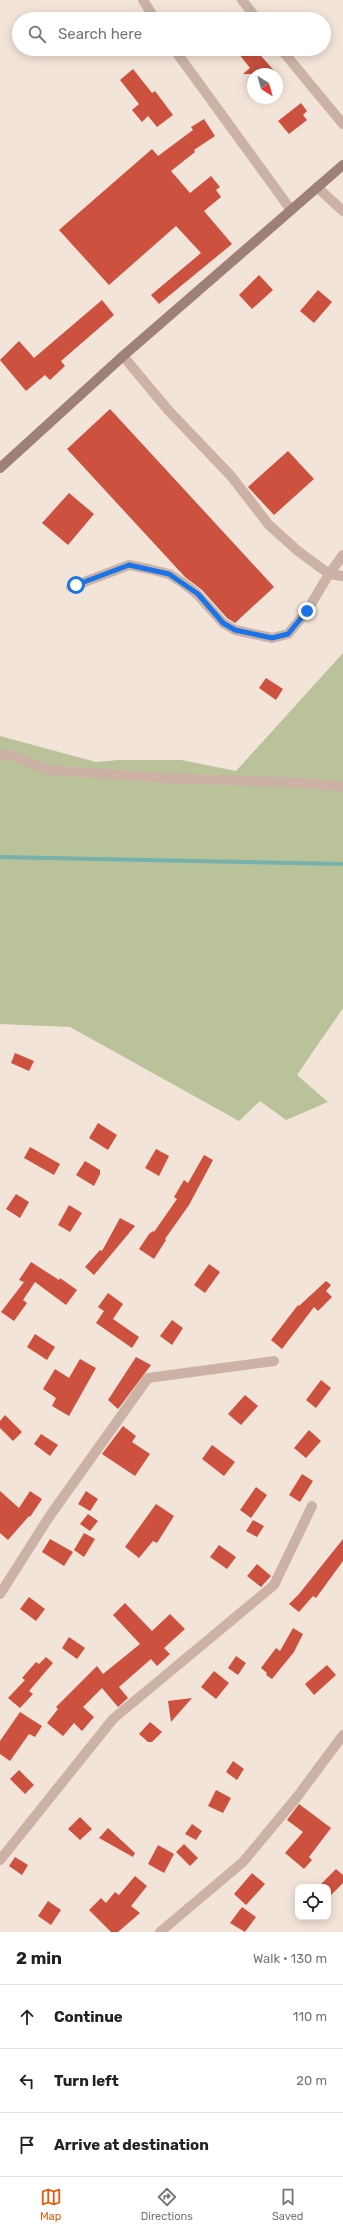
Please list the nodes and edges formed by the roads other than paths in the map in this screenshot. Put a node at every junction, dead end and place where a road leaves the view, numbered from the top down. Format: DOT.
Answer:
graph roads {
  1 [pos="143,0"];
  2 [pos="242,0"];
  3 [pos="151,12"];
  4 [pos="251,12"];
  5 [pos="179,56"];
  6 [pos="287,56"];
  7 [pos="343,124"];
  8 [pos="343,165"];
  9 [pos="317,186"];
  10 [pos="291,210"];
  11 [pos="343,211"];
  12 [pos="123,356"];
  13 [pos="0,468"];
  14 [pos="343,555"];
  15 [pos="330,574"];
  16 [pos="343,576"];
  17 [pos="71,587"];
  18 [pos="0,754"];
  19 [pos="343,787"];
  20 [pos="274,1361"];
  21 [pos="312,1506"];
  22 [pos="0,1594"];
  23 [pos="343,1735"];
  24 [pos="0,1860"];
  25 [pos="160,1932"];
  1 -- 3 [label="street"];
  2 -- 4 [label="street"];
  5 -- 10 [label="street"];
  6 -- 7 [label="street"];
  8 -- 9 [label="street"];
  9 -- 10 [label="street"];
  9 -- 11 [label="street"];
  10 -- 12 [label="street"];
  12 -- 13 [label="street"];
  12 -- 15 [label="street"];
  14 -- 15 [label="street"];
  15 -- 16 [label="street"];
  15 -- 17 [label="street"];
  18 -- 19 [label="street"];
  20 -- 22 [label="street"];
  21 -- 24 [label="street"];
  23 -- 25 [label="street"];
}
